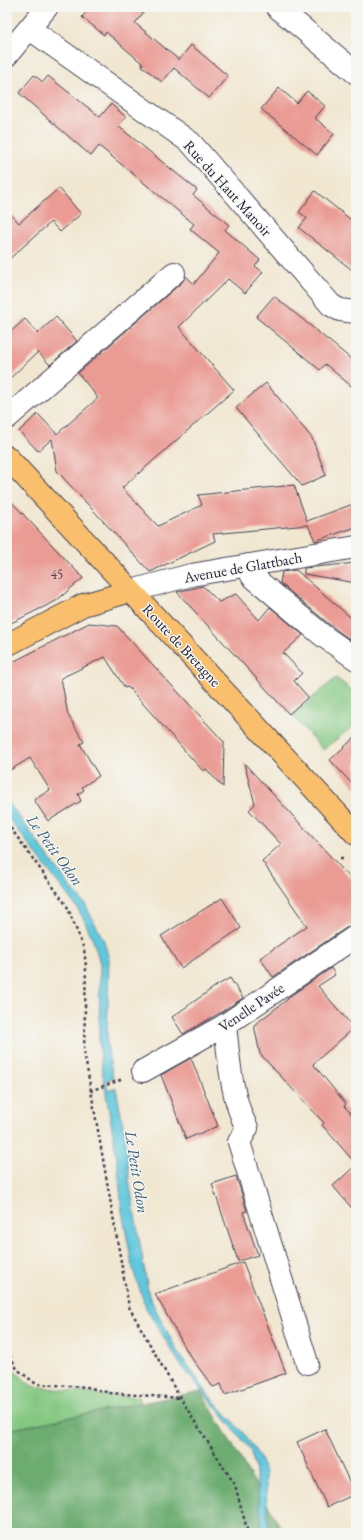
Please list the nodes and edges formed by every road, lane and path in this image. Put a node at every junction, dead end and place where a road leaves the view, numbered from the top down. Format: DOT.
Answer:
graph roads {
  1 [pos="47,7"];
  2 [pos="277,7"];
  3 [pos="30,29"];
  4 [pos="7,54"];
  5 [pos="356,73"];
  6 [pos="174,273"];
  7 [pos="356,312"];
  8 [pos="7,418"];
  9 [pos="7,457"];
  10 [pos="356,547"];
  11 [pos="248,565"];
  12 [pos="131,590"];
  13 [pos="7,645"];
  14 [pos="356,659"];
  15 [pos="7,823"];
  16 [pos="356,834"];
  17 [pos="356,936"];
  18 [pos="225,1025"];
  19 [pos="142,1071"];
  20 [pos="116,1082"];
  21 [pos="90,1091"];
  22 [pos="7,1350"];
  23 [pos="306,1363"];
  24 [pos="180,1398"];
  25 [pos="248,1533"];
  1 -- 3 [label="street"];
  2 -- 5 [label="street"];
  3 -- 4 [label="street"];
  3 -- 7 [label="street, Rue du Haut Manoir"];
  6 -- 8 [label="street"];
  9 -- 12 [label="main road, Route de Bretagne"];
  10 -- 11 [label="street, Avenue de Glattbach"];
  11 -- 12 [label="street, Avenue de Glattbach"];
  11 -- 14 [label="street"];
  12 -- 13 [label="main road"];
  12 -- 16 [label="main road, Route de Bretagne"];
  15 -- 21 [label="path"];
  17 -- 18 [label="street, Venelle Pavée"];
  18 -- 19 [label="street, Venelle Pavée"];
  18 -- 23 [label="street"];
  20 -- 21 [label="path"];
  21 -- 24 [label="path"];
  22 -- 24 [label="path"];
  24 -- 25 [label="path"];
}
